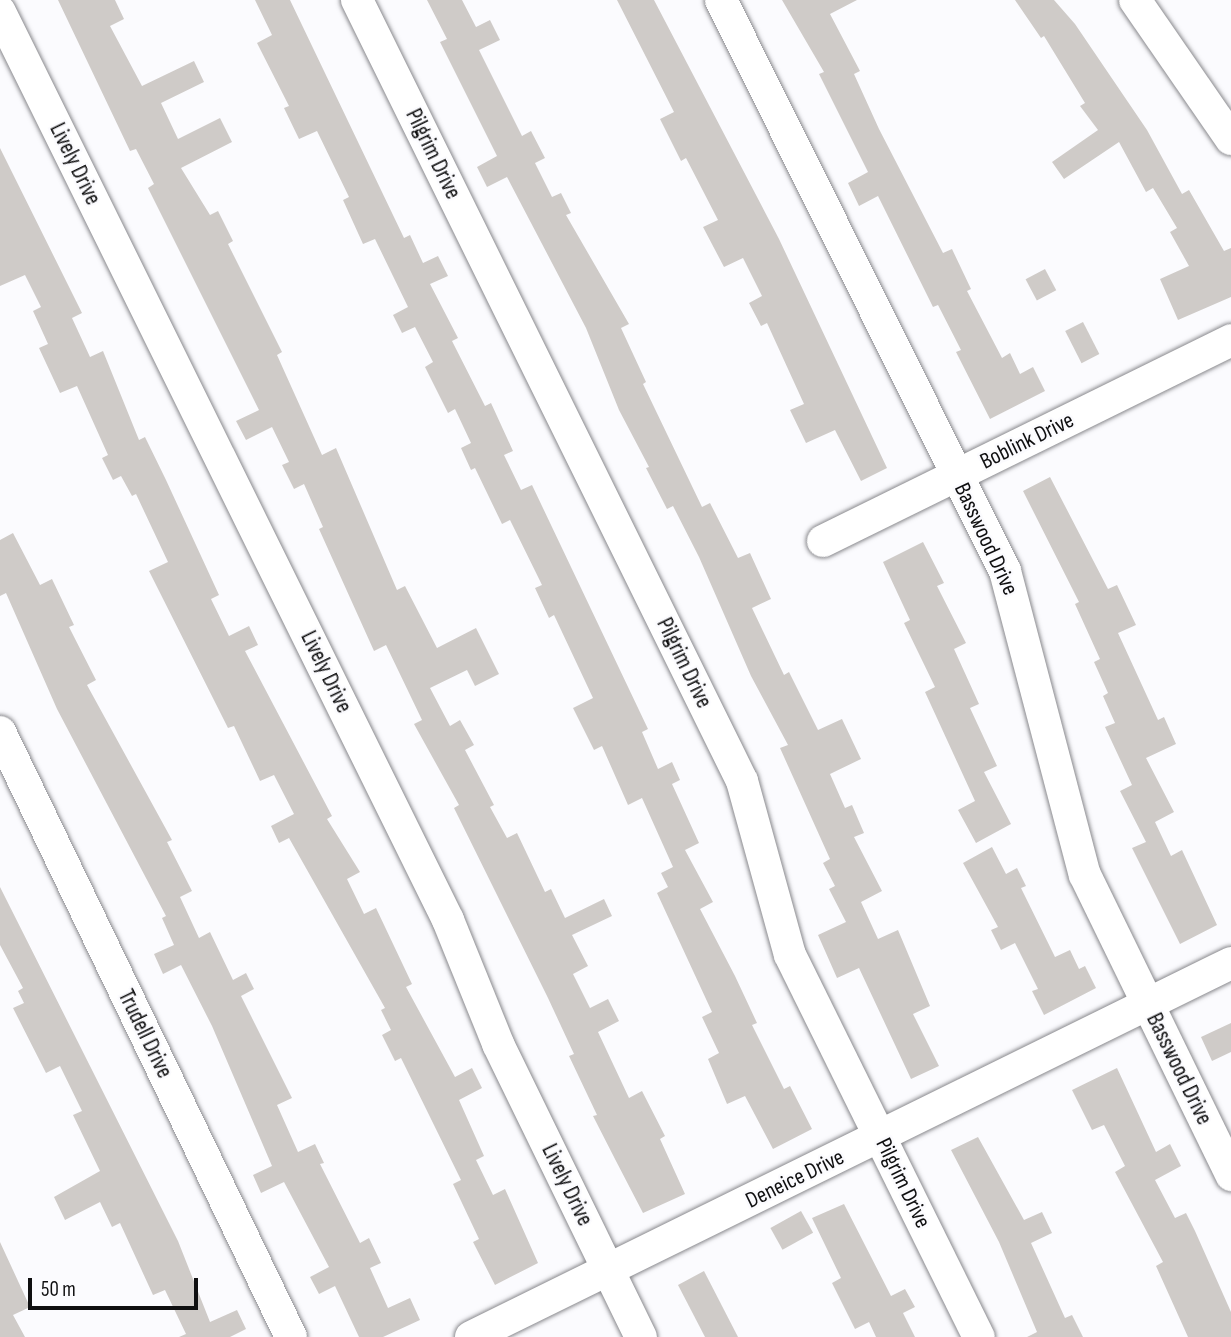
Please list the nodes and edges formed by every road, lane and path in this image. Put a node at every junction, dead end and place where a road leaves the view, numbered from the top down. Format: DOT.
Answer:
graph roads {
  1 [pos="357,0"];
  2 [pos="721,0"];
  3 [pos="1135,0"];
  4 [pos="0,12"];
  5 [pos="1231,139"];
  6 [pos="1231,340"];
  7 [pos="956,476"];
  8 [pos="823,541"];
  9 [pos="0,732"];
  10 [pos="1231,963"];
  11 [pos="1147,1004"];
  12 [pos="880,1137"];
  13 [pos="1231,1175"];
  14 [pos="609,1271"];
  15 [pos="291,1337"];
  16 [pos="471,1337"];
  17 [pos="641,1337"];
  18 [pos="979,1337"];
  1 -- 12 [label="street, Pilgrim Drive"];
  2 -- 7 [label="street, Basswood Drive"];
  3 -- 5 [label="street"];
  4 -- 14 [label="street, Lively Drive"];
  6 -- 7 [label="street, Boblink Drive"];
  7 -- 8 [label="street, Boblink Drive"];
  7 -- 11 [label="street, Basswood Drive"];
  9 -- 15 [label="street, Trudell Drive"];
  10 -- 11 [label="street, Deneice Drive"];
  11 -- 12 [label="street, Deneice Drive"];
  11 -- 13 [label="street, Basswood Drive"];
  12 -- 14 [label="street, Deneice Drive"];
  12 -- 18 [label="street, Pilgrim Drive"];
  14 -- 16 [label="street, Deneice Drive"];
  14 -- 17 [label="street, Lively Drive"];
}
